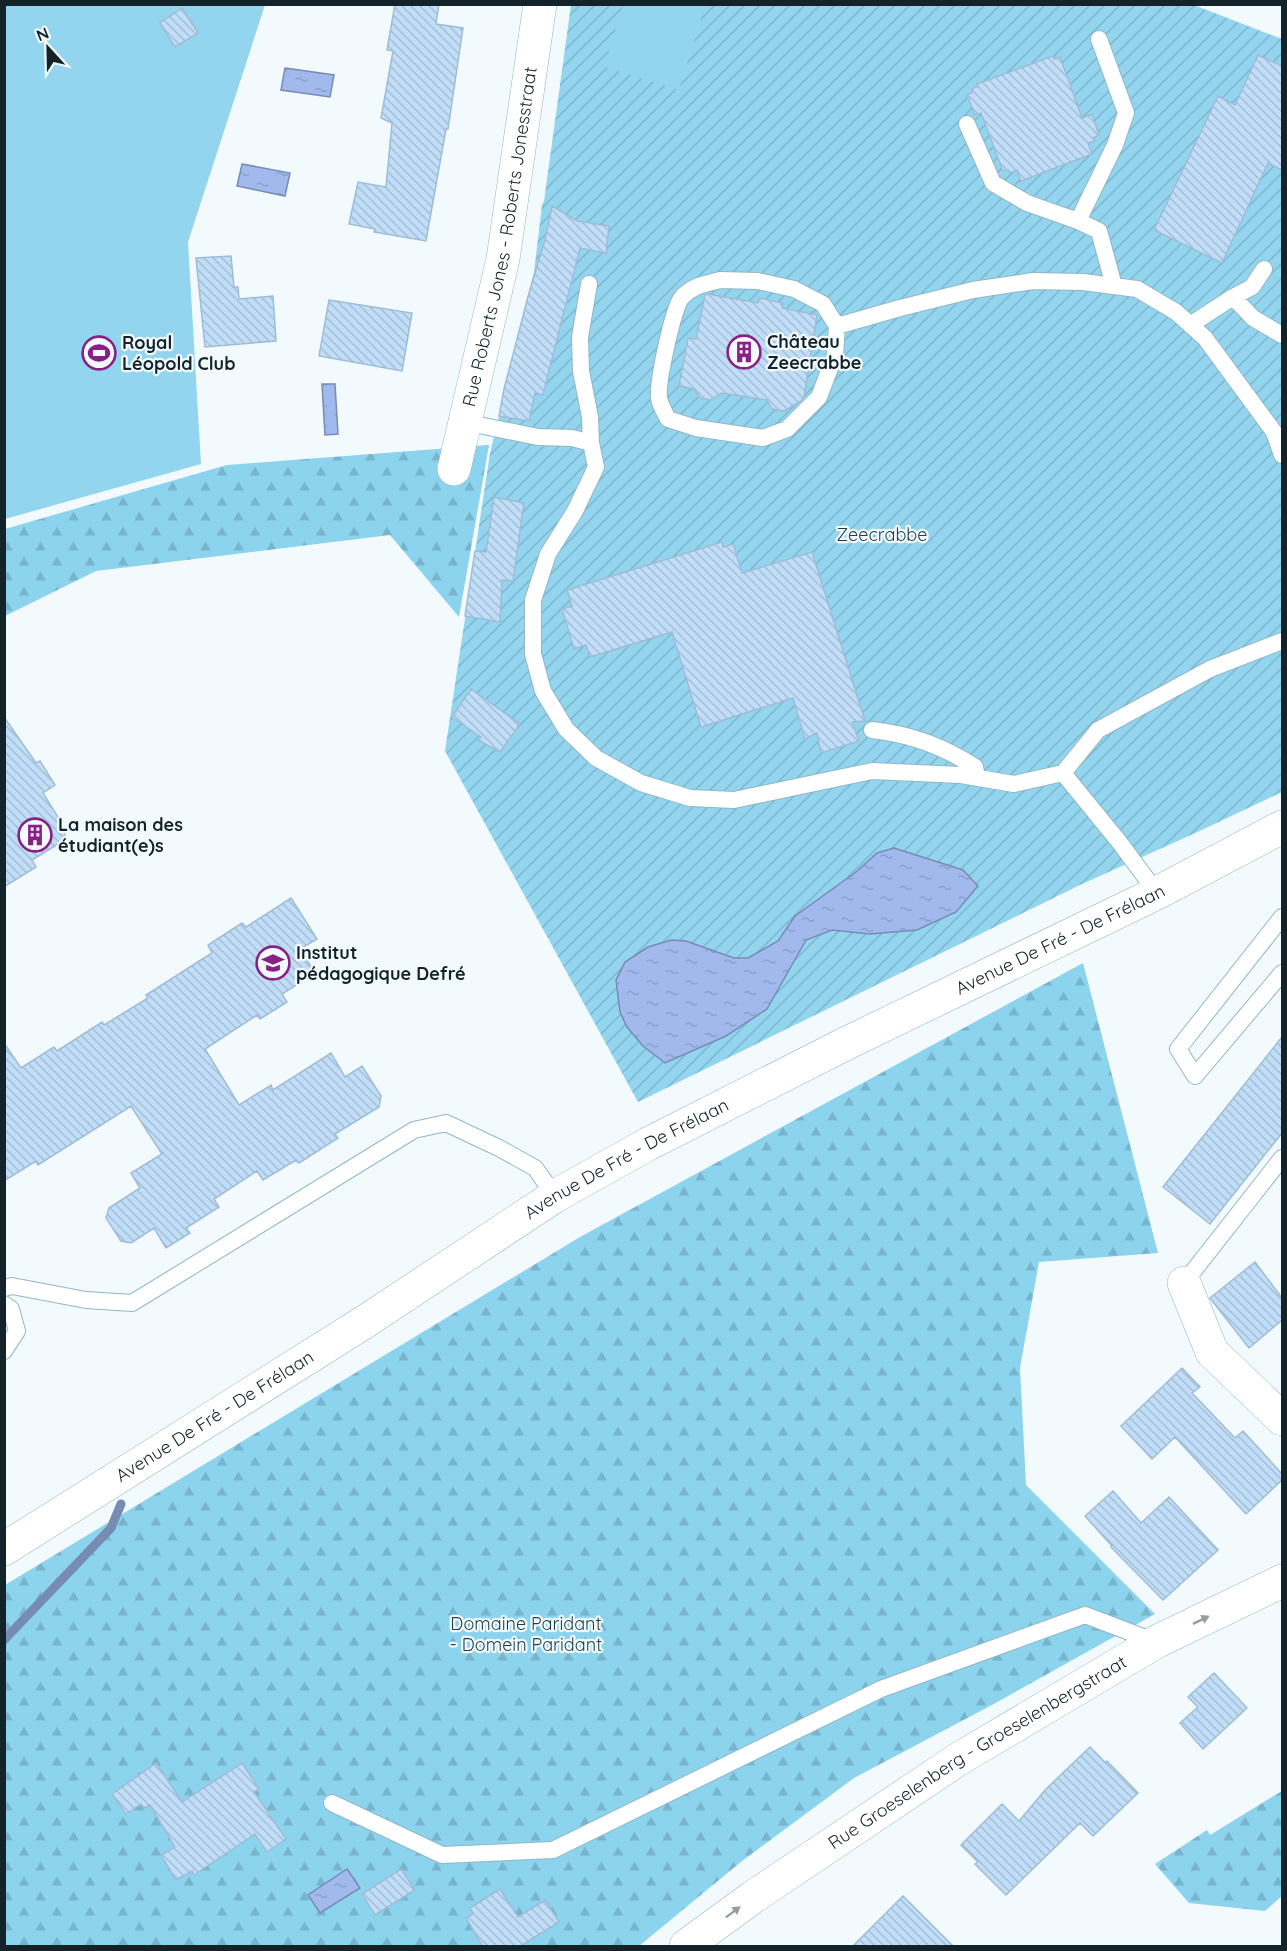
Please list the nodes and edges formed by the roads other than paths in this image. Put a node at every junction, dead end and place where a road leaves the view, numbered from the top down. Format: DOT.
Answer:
graph roads {
  1 [pos="540,4"];
  2 [pos="1099,39"];
  3 [pos="967,123"];
  4 [pos="1078,221"];
  5 [pos="1264,269"];
  6 [pos="589,284"];
  7 [pos="1114,286"];
  8 [pos="1233,297"];
  9 [pos="1190,325"];
  10 [pos="837,326"];
  11 [pos="1282,334"];
  12 [pos="464,422"];
  13 [pos="591,443"];
  14 [pos="1282,456"];
  15 [pos="454,469"];
  16 [pos="1282,642"];
  17 [pos="872,730"];
  18 [pos="1063,773"];
  19 [pos="977,778"];
  20 [pos="1282,828"];
  21 [pos="1157,893"];
  22 [pos="1282,917"];
  23 [pos="1282,973"];
  24 [pos="1282,1158"];
  25 [pos="555,1196"];
  26 [pos="1185,1283"];
  27 [pos="4,1288"];
  28 [pos="4,1304"];
  29 [pos="4,1351"];
  30 [pos="1282,1419"];
  31 [pos="4,1549"];
  32 [pos="1282,1581"];
  33 [pos="1156,1642"];
  34 [pos="332,1803"];
  35 [pos="686,1947"];
  1 -- 12 [label="main road, Rue Roberts Jones - Roberts Jonesstraat"];
  2 -- 4 [label="lane"];
  3 -- 4 [label="lane"];
  4 -- 7 [label="lane"];
  5 -- 8 [label="lane"];
  6 -- 13 [label="lane"];
  7 -- 9 [label="lane"];
  7 -- 10 [label="lane"];
  8 -- 9 [label="lane"];
  8 -- 11 [label="lane"];
  9 -- 14 [label="lane"];
  10 -- 10 [label="lane"];
  12 -- 13 [label="lane"];
  12 -- 15 [label="main road, Rue Roberts Jones - Roberts Jonesstraat"];
  13 -- 19 [label="lane"];
  16 -- 18 [label="lane"];
  17 -- 19 [label="lane"];
  18 -- 19 [label="lane"];
  18 -- 21 [label="lane"];
  20 -- 21 [label="main road, Avenue De Fré - De Frélaan"];
  21 -- 25 [label="main road, Avenue De Fré - De Frélaan"];
  22 -- 23 [label="lane"];
  24 -- 26 [label="lane"];
  25 -- 27 [label="lane"];
  25 -- 31 [label="main road, Avenue De Fré - De Frélaan"];
  26 -- 30 [label="main road"];
  28 -- 29 [label="lane"];
  33 -- 32 [label="main road, Rue Groeselenberg - Groeselenbergstraat, one-way"];
  33 -- 34 [label="lane"];
  35 -- 33 [label="main road, Rue Groeselenberg - Groeselenbergstraat, one-way"];
}
